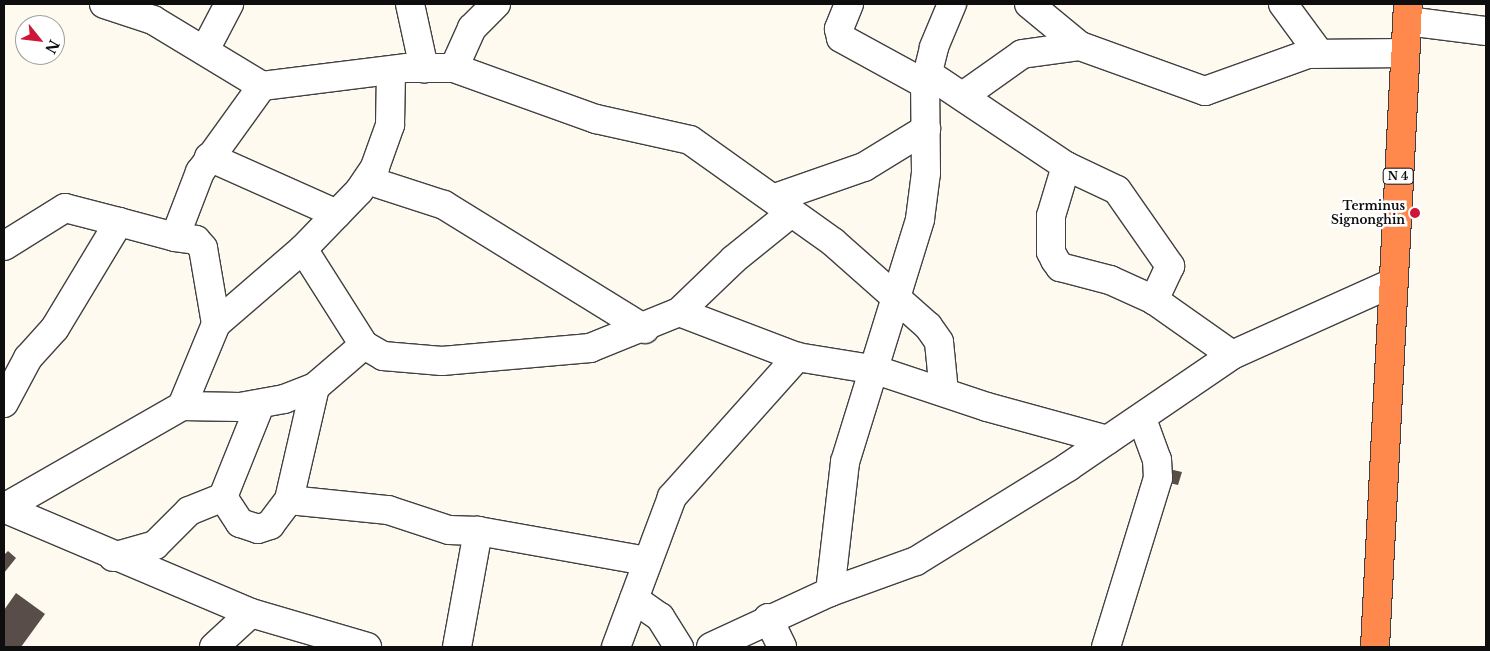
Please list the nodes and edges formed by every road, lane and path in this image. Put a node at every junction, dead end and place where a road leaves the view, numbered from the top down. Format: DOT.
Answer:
graph roads {
  1 [pos="104,4"];
  2 [pos="229,4"];
  3 [pos="410,4"];
  4 [pos="496,4"];
  5 [pos="850,4"];
  6 [pos="952,4"];
  7 [pos="1029,4"];
  8 [pos="1283,4"];
  9 [pos="1408,13"];
  10 [pos="1486,31"];
  11 [pos="1080,46"];
  12 [pos="206,48"];
  13 [pos="1319,53"];
  14 [pos="1405,53"];
  15 [pos="424,68"];
  16 [pos="454,68"];
  17 [pos="391,71"];
  18 [pos="926,78"];
  19 [pos="262,86"];
  20 [pos="963,96"];
  21 [pos="926,129"];
  22 [pos="209,157"];
  23 [pos="1066,166"];
  24 [pos="367,180"];
  25 [pos="783,205"];
  26 [pos="337,214"];
  27 [pos="119,222"];
  28 [pos="175,237"];
  29 [pos="4,246"];
  30 [pos="303,249"];
  31 [pos="1392,283"];
  32 [pos="1154,300"];
  33 [pos="898,301"];
  34 [pos="679,312"];
  35 [pos="216,324"];
  36 [pos="645,329"];
  37 [pos="364,345"];
  38 [pos="1232,355"];
  39 [pos="797,357"];
  40 [pos="876,370"];
  41 [pos="315,387"];
  42 [pos="944,392"];
  43 [pos="4,403"];
  44 [pos="260,405"];
  45 [pos="182,406"];
  46 [pos="1142,419"];
  47 [pos="1108,440"];
  48 [pos="223,497"];
  49 [pos="289,500"];
  50 [pos="5,508"];
  51 [pos="478,531"];
  52 [pos="113,557"];
  53 [pos="647,561"];
  54 [pos="830,592"];
  55 [pos="634,598"];
  56 [pos="251,613"];
  57 [pos="768,618"];
  58 [pos="214,647"];
  59 [pos="367,647"];
  60 [pos="457,647"];
  61 [pos="616,647"];
  62 [pos="680,647"];
  63 [pos="711,647"];
  64 [pos="782,647"];
  65 [pos="1106,647"];
  66 [pos="1375,647"];
  1 -- 12 [label="street"];
  2 -- 12 [label="street"];
  3 -- 15 [label="street"];
  4 -- 16 [label="street"];
  5 -- 18 [label="street"];
  6 -- 18 [label="street"];
  7 -- 11 [label="street"];
  8 -- 13 [label="street"];
  9 -- 10 [label="street"];
  9 -- 14 [label="highway, N 4"];
  11 -- 13 [label="street"];
  11 -- 20 [label="street"];
  12 -- 19 [label="street"];
  13 -- 14 [label="street"];
  14 -- 31 [label="highway, N 4"];
  15 -- 16 [label="street"];
  15 -- 17 [label="street"];
  16 -- 25 [label="street"];
  17 -- 19 [label="street"];
  17 -- 24 [label="street"];
  18 -- 20 [label="street"];
  18 -- 21 [label="street"];
  19 -- 22 [label="street"];
  20 -- 23 [label="street"];
  21 -- 25 [label="street"];
  21 -- 33 [label="street"];
  22 -- 26 [label="street"];
  22 -- 28 [label="street"];
  23 -- 32 [label="street"];
  23 -- 32 [label="street"];
  24 -- 26 [label="street"];
  24 -- 36 [label="street"];
  25 -- 33 [label="street"];
  25 -- 34 [label="street"];
  26 -- 30 [label="street"];
  27 -- 28 [label="street"];
  27 -- 29 [label="street"];
  27 -- 43 [label="street"];
  28 -- 35 [label="street"];
  30 -- 35 [label="street"];
  30 -- 37 [label="street"];
  31 -- 38 [label="street"];
  31 -- 66 [label="highway, N 4"];
  32 -- 38 [label="street"];
  33 -- 40 [label="street"];
  33 -- 42 [label="street"];
  34 -- 36 [label="street"];
  34 -- 39 [label="street"];
  35 -- 45 [label="street"];
  36 -- 37 [label="street"];
  37 -- 41 [label="street"];
  38 -- 46 [label="street"];
  39 -- 40 [label="street"];
  39 -- 53 [label="street"];
  40 -- 42 [label="street"];
  40 -- 54 [label="street"];
  41 -- 44 [label="street"];
  41 -- 49 [label="street"];
  42 -- 47 [label="street"];
  44 -- 45 [label="street"];
  44 -- 48 [label="street"];
  45 -- 50 [label="street"];
  46 -- 47 [label="street"];
  46 -- 65 [label="street"];
  47 -- 54 [label="street"];
  48 -- 49 [label="street"];
  48 -- 52 [label="street"];
  49 -- 51 [label="street"];
  50 -- 52 [label="street"];
  51 -- 53 [label="street"];
  51 -- 60 [label="street"];
  52 -- 56 [label="street"];
  53 -- 55 [label="street"];
  54 -- 57 [label="street"];
  55 -- 61 [label="street"];
  55 -- 62 [label="street"];
  56 -- 58 [label="street"];
  56 -- 59 [label="street"];
  57 -- 63 [label="street"];
  57 -- 64 [label="street"];
}
